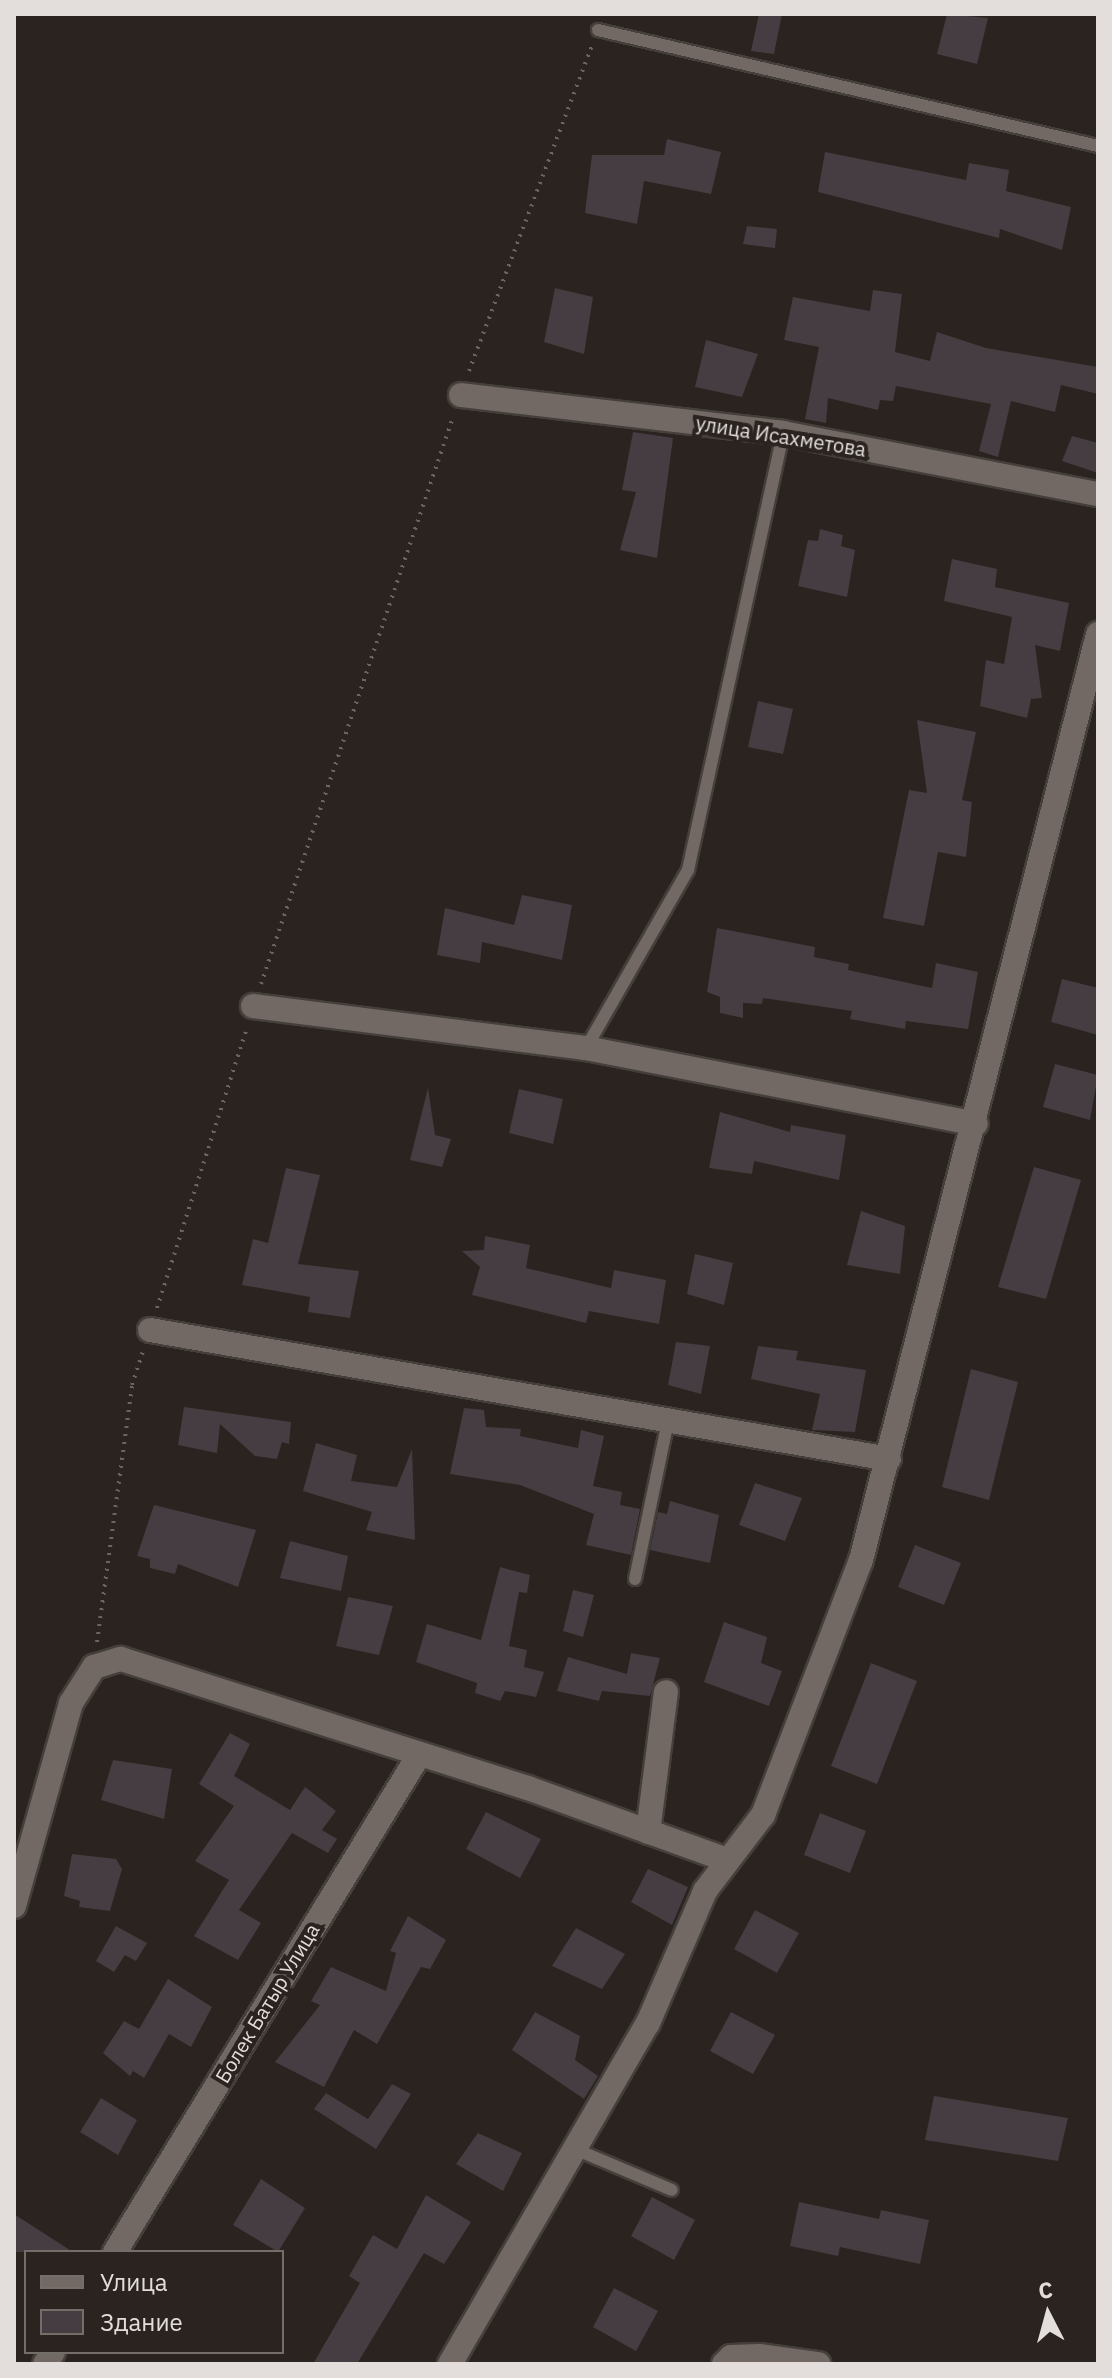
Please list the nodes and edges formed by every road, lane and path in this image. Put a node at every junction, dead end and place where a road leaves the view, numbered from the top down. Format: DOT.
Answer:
graph roads {
  1 [pos="598,30"];
  2 [pos="1098,146"];
  3 [pos="461,395"];
  4 [pos="783,433"];
  5 [pos="1098,494"];
  6 [pos="1098,634"];
  7 [pos="253,1006"];
  8 [pos="586,1048"];
  9 [pos="976,1124"];
  10 [pos="150,1330"];
  11 [pos="668,1421"];
  12 [pos="889,1459"];
  13 [pos="635,1579"];
  14 [pos="94,1667"];
  15 [pos="666,1692"];
  16 [pos="419,1755"];
  17 [pos="648,1832"];
  18 [pos="724,1859"];
  19 [pos="14,1906"];
  20 [pos="575,2149"];
  21 [pos="672,2190"];
  22 [pos="122,2250"];
  23 [pos="450,2364"];
  24 [pos="724,2364"];
  25 [pos="818,2364"];
  1 -- 2 [label="lane"];
  1 -- 3 [label="path"];
  3 -- 4 [label="street, улица Исахметова"];
  3 -- 7 [label="path"];
  4 -- 5 [label="street, улица Исахметова"];
  4 -- 8 [label="lane"];
  6 -- 9 [label="street"];
  7 -- 8 [label="street"];
  7 -- 10 [label="path"];
  8 -- 9 [label="street"];
  9 -- 12 [label="street"];
  10 -- 11 [label="street"];
  10 -- 14 [label="path"];
  11 -- 12 [label="street"];
  11 -- 13 [label="lane"];
  12 -- 18 [label="street"];
  14 -- 16 [label="street"];
  14 -- 19 [label="street"];
  15 -- 17 [label="street"];
  16 -- 17 [label="street"];
  16 -- 22 [label="street, Болек Батыр Улица"];
  17 -- 18 [label="street"];
  18 -- 20 [label="street"];
  20 -- 21 [label="lane"];
  20 -- 23 [label="street"];
  24 -- 25 [label="street"];
}
